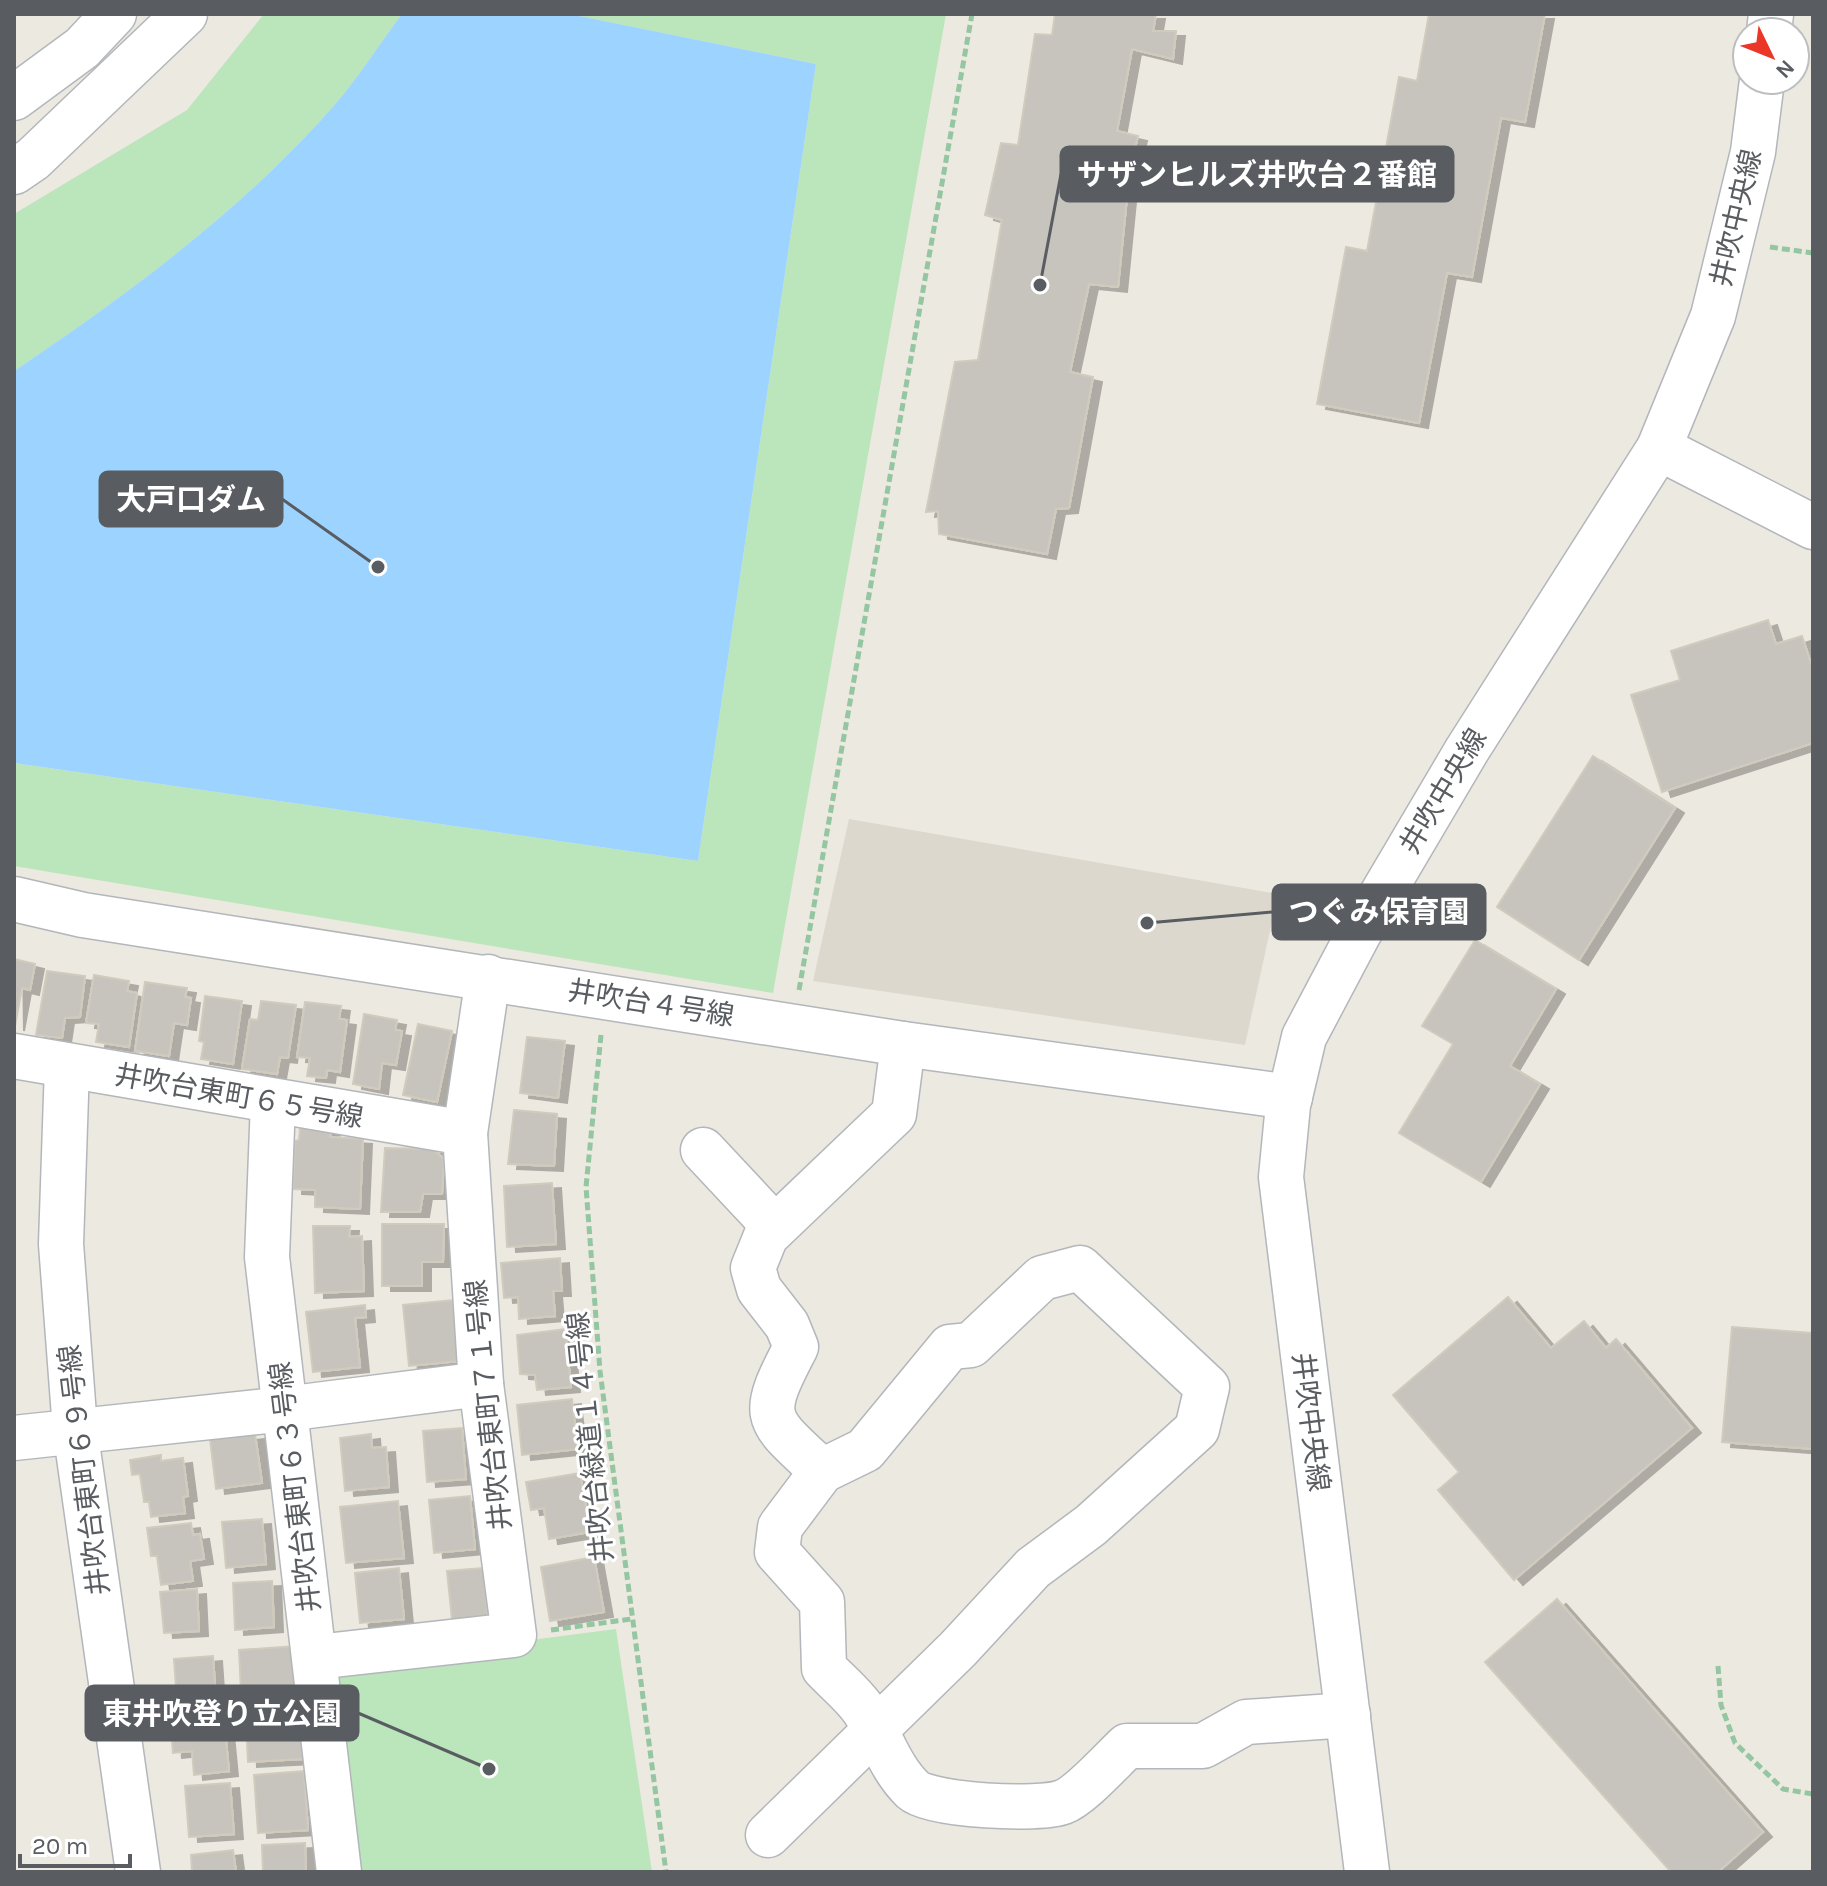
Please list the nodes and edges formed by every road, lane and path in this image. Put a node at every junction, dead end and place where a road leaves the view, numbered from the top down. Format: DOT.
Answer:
graph roads {
  1 [pos="114,14"];
  2 [pos="185,14"];
  3 [pos="972,14"];
  4 [pos="1760,96"];
  5 [pos="14,98"];
  6 [pos="14,172"];
  7 [pos="1659,448"];
  8 [pos="1813,527"];
  9 [pos="14,899"];
  10 [pos="488,977"];
  11 [pos="605,997"];
  12 [pos="793,1026"];
  13 [pos="903,1044"];
  14 [pos="14,1056"];
  15 [pos="67,1066"];
  16 [pos="1290,1097"];
  17 [pos="273,1102"];
  18 [pos="465,1133"];
  19 [pos="703,1150"];
  20 [pos="775,1227"];
  21 [pos="481,1384"];
  22 [pos="285,1409"];
  23 [pos="75,1429"];
  24 [pos="14,1438"];
  25 [pos="822,1471"];
  26 [pos="631,1619"];
  27 [pos="514,1635"];
  28 [pos="316,1657"];
  29 [pos="1718,1666"];
  30 [pos="1348,1715"];
  31 [pos="873,1728"];
  32 [pos="1813,1794"];
  33 [pos="768,1835"];
  34 [pos="138,1872"];
  35 [pos="339,1872"];
  36 [pos="666,1872"];
  37 [pos="1367,1872"];
  1 -- 5 [label="street"];
  2 -- 6 [label="street"];
  3 -- 12 [label="path"];
  4 -- 7 [label="street, 井吹中央線"];
  7 -- 8 [label="street"];
  7 -- 16 [label="street, 井吹中央線"];
  9 -- 10 [label="street, 井吹台４号線"];
  10 -- 11 [label="street, 井吹台４号線"];
  10 -- 18 [label="street, 井吹台東町７１号線"];
  11 -- 12 [label="street, 井吹台４号線"];
  11 -- 26 [label="path, 井吹台緑道１４号線"];
  12 -- 13 [label="street, 井吹台４号線"];
  13 -- 16 [label="street, 井吹台４号線"];
  13 -- 20 [label="street"];
  14 -- 15 [label="street, 井吹台東町６５号線"];
  15 -- 17 [label="street, 井吹台東町６５号線"];
  15 -- 23 [label="street, 井吹台東町６９号線"];
  16 -- 30 [label="street, 井吹中央線"];
  17 -- 18 [label="street, 井吹台東町６５号線"];
  17 -- 22 [label="street, 井吹台東町６３号線"];
  18 -- 21 [label="street, 井吹台東町７１号線"];
  19 -- 20 [label="street"];
  20 -- 25 [label="street"];
  21 -- 22 [label="street"];
  21 -- 27 [label="street, 井吹台東町７１号線"];
  22 -- 23 [label="street"];
  22 -- 28 [label="street, 井吹台東町６３号線"];
  23 -- 24 [label="street"];
  23 -- 34 [label="street, 井吹台東町６９号線"];
  25 -- 31 [label="street"];
  25 -- 31 [label="street"];
  26 -- 27 [label="path"];
  26 -- 36 [label="path, 井吹台緑道１４号線"];
  27 -- 28 [label="street"];
  28 -- 35 [label="street, 井吹台東町６３号線"];
  29 -- 32 [label="path"];
  30 -- 31 [label="street"];
  30 -- 37 [label="street, 井吹中央線"];
  31 -- 33 [label="street"];
}
